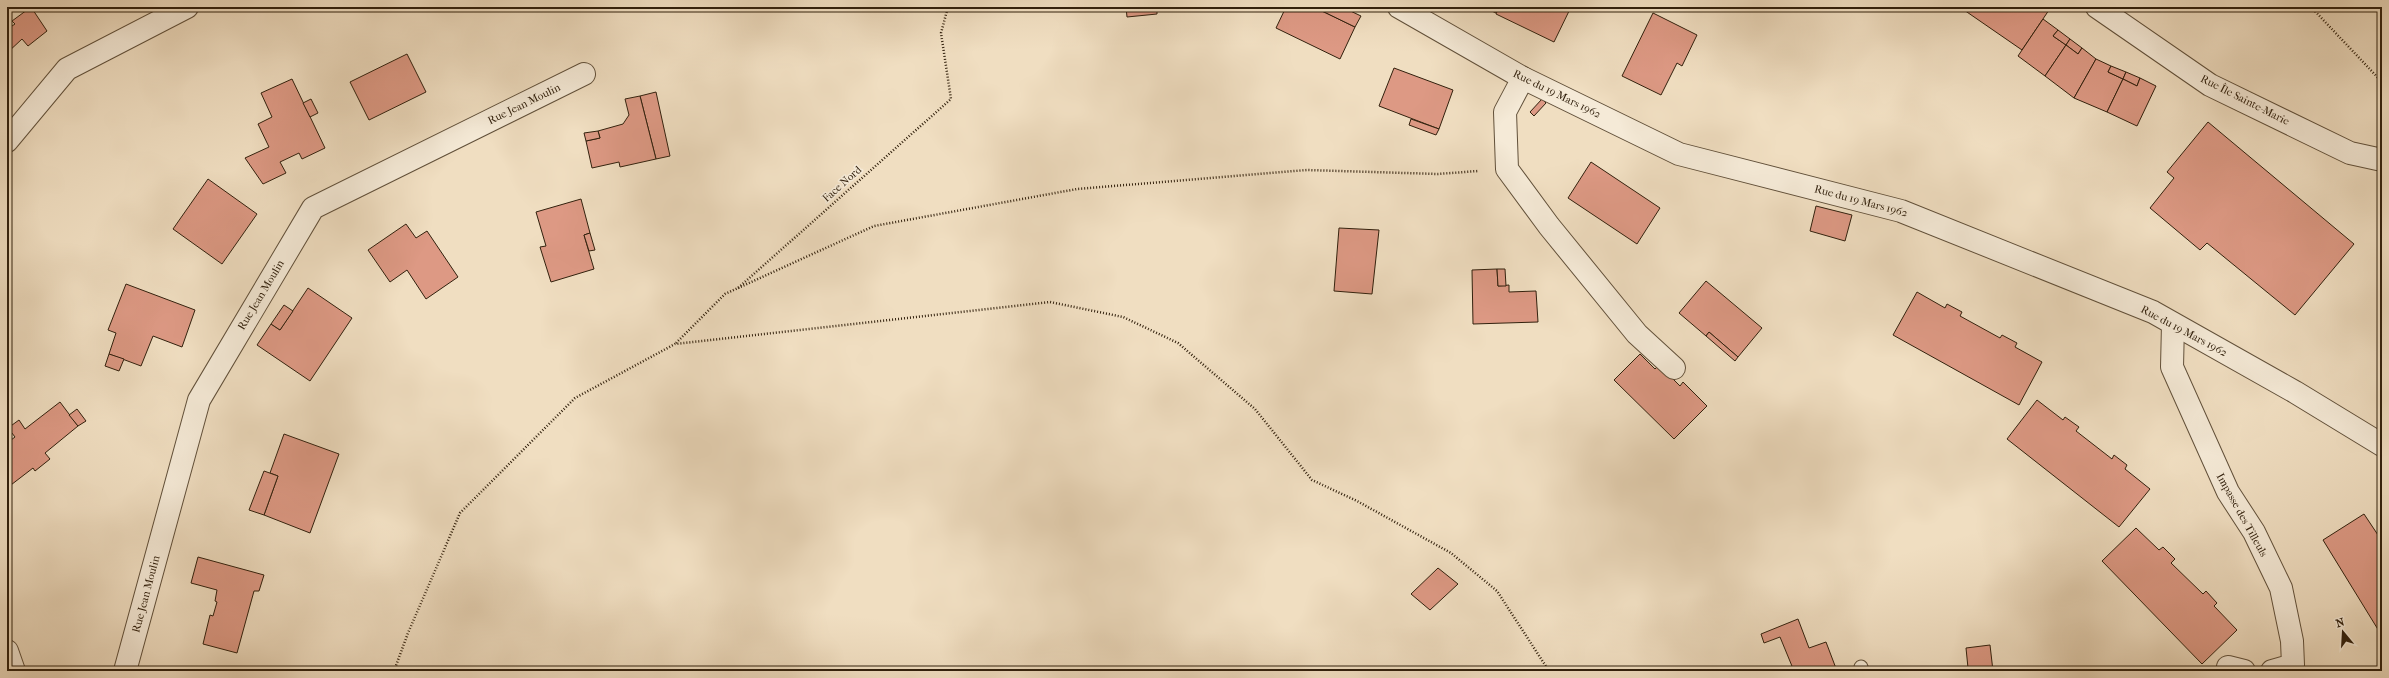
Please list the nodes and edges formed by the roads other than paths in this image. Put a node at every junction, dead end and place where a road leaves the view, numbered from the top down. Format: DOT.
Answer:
graph roads {
  1 [pos="187,7"];
  2 [pos="1399,7"];
  3 [pos="2098,7"];
  4 [pos="584,74"];
  5 [pos="1523,78"];
  6 [pos="7,142"];
  7 [pos="2382,160"];
  8 [pos="2174,324"];
  9 [pos="1674,368"];
  10 [pos="2382,445"];
  11 [pos="7,651"];
  12 [pos="14,671"];
  13 [pos="125,671"];
  14 [pos="2272,671"];
  1 -- 6 [label="street"];
  2 -- 5 [label="street, Rue du 19 Mars 1962"];
  3 -- 7 [label="street, Rue Île Sainte-Marie"];
  4 -- 13 [label="street, Rue Jean Moulin"];
  5 -- 8 [label="street, Rue du 19 Mars 1962"];
  5 -- 9 [label="street"];
  8 -- 10 [label="street, Rue du 19 Mars 1962"];
  8 -- 14 [label="street, Impasse des Tilleuls"];
  11 -- 12 [label="street"];
}
